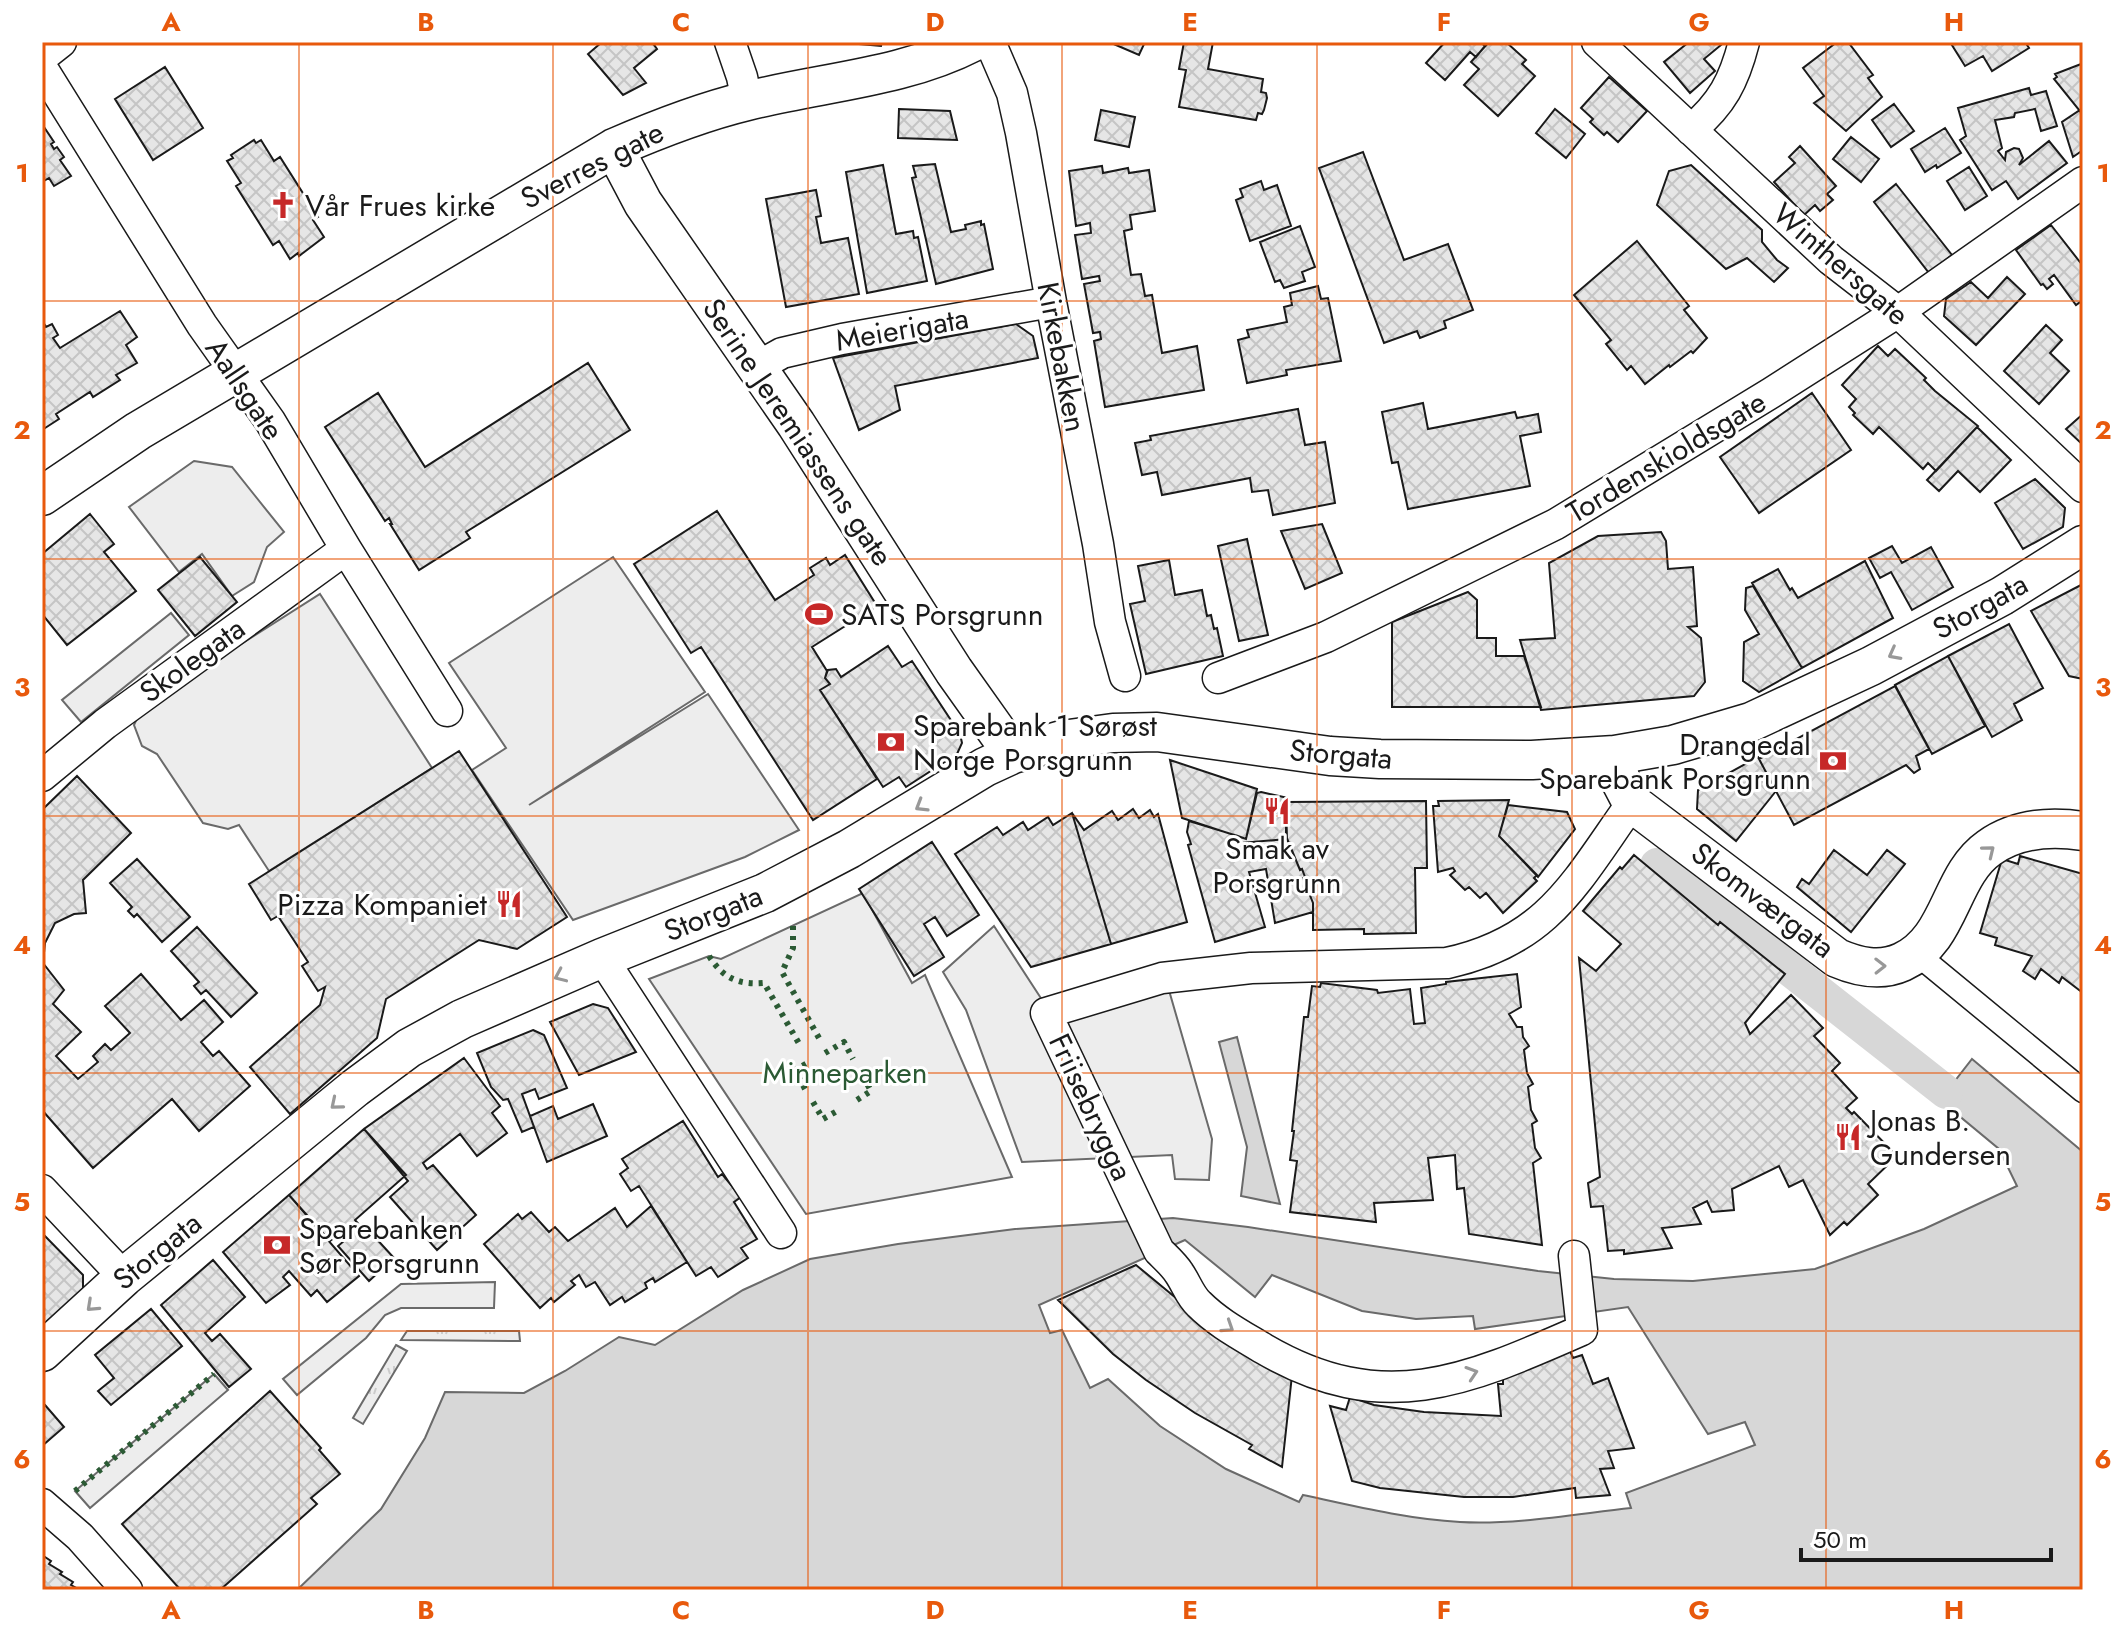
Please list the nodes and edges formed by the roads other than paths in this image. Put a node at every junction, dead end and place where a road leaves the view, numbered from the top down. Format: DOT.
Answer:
graph roads {
  1 [pos="61,42"];
  2 [pos="730,42"];
  3 [pos="973,42"];
  4 [pos="990,42"];
  5 [pos="1597,42"];
  6 [pos="1744,42"];
  7 [pos="42,57"];
  8 [pos="42,68"];
  9 [pos="747,101"];
  10 [pos="1691,130"];
  11 [pos="614,148"];
  12 [pos="2083,182"];
  13 [pos="1051,302"];
  14 [pos="1898,312"];
  15 [pos="757,367"];
  16 [pos="237,374"];
  17 [pos="2083,487"];
  18 [pos="42,496"];
  19 [pos="2083,545"];
  20 [pos="346,549"];
  21 [pos="1125,676"];
  22 [pos="1218,678"];
  23 [pos="447,711"];
  24 [pos="1013,754"];
  25 [pos="1615,755"];
  26 [pos="42,776"];
  27 [pos="1632,803"];
  28 [pos="2083,831"];
  29 [pos="1918,955"];
  30 [pos="602,958"];
  31 [pos="2083,1091"];
  32 [pos="42,1190"];
  33 [pos="781,1233"];
  34 [pos="1574,1256"];
  35 [pos="124,1277"];
  36 [pos="42,1352"];
  37 [pos="42,1504"];
  38 [pos="127,1590"];
  1 -- 7 [label="street"];
  2 -- 9 [label="street"];
  3 -- 9 [label="street, Sverres gate"];
  4 -- 13 [label="street, Kirkebakken"];
  5 -- 10 [label="street, Winthersgate"];
  6 -- 10 [label="street"];
  8 -- 16 [label="street, Aallsgate"];
  9 -- 11 [label="street, Sverres gate"];
  10 -- 14 [label="street, Winthersgate"];
  11 -- 15 [label="street, Serine Jeremiassens gate"];
  11 -- 16 [label="street, Sverres gate"];
  12 -- 14 [label="street, Tordenskioldsgate"];
  13 -- 15 [label="street, Meierigata"];
  13 -- 21 [label="street, Kirkebakken"];
  14 -- 17 [label="street, Winthersgate"];
  14 -- 22 [label="street, Tordenskioldsgate"];
  15 -- 24 [label="street, Serine Jeremiassens gate"];
  16 -- 18 [label="street, Sverres gate"];
  16 -- 20 [label="street, Aallsgate"];
  19 -- 25 [label="street, Storgata, one-way"];
  20 -- 23 [label="street, Aallsgate"];
  20 -- 26 [label="street, Skolegata"];
  24 -- 25 [label="street, Storgata"];
  24 -- 30 [label="street, Storgata, one-way"];
  25 -- 27 [label="street"];
  27 -- 29 [label="street, Skomværgata, one-way"];
  27 -- 34 [label="street, Friisebrygga, one-way"];
  29 -- 28 [label="street, one-way"];
  29 -- 31 [label="street"];
  30 -- 33 [label="street"];
  30 -- 35 [label="street, Storgata, one-way"];
  32 -- 35 [label="street"];
  35 -- 36 [label="street, Storgata, one-way"];
  37 -- 38 [label="street"];
}
